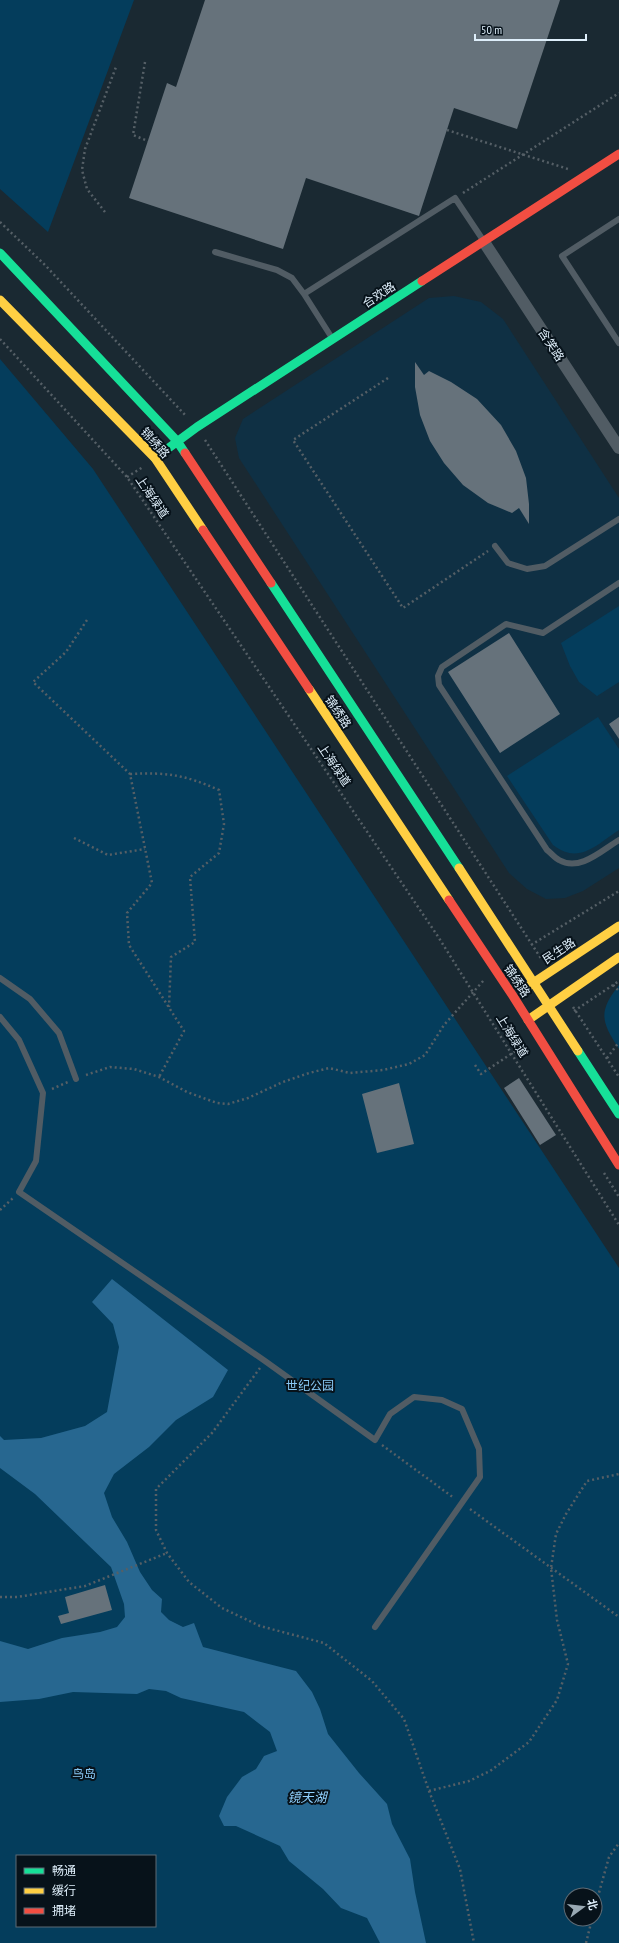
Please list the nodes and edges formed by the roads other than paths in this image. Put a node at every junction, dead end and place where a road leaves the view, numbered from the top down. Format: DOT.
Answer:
graph roads {
  1 [pos="619,154"];
  2 [pos="619,219"];
  3 [pos="484,242"];
  4 [pos="215,252"];
  5 [pos="0,253"];
  6 [pos="304,294"];
  7 [pos="0,300"];
  8 [pos="333,339"];
  9 [pos="619,343"];
  10 [pos="177,441"];
  11 [pos="619,448"];
  12 [pos="155,458"];
  13 [pos="619,519"];
  14 [pos="495,546"];
  15 [pos="619,583"];
  16 [pos="619,840"];
  17 [pos="619,926"];
  18 [pos="619,957"];
  19 [pos="0,978"];
  20 [pos="534,982"];
  21 [pos="513,996"];
  22 [pos="549,1006"];
  23 [pos="0,1017"];
  24 [pos="528,1020"];
  25 [pos="76,1079"];
  26 [pos="619,1114"];
  27 [pos="619,1165"];
  28 [pos="375,1627"];
  1 -- 3 [label="main road, 合欢路"];
  2 -- 9 [label="lane"];
  3 -- 6 [label="lane"];
  3 -- 8 [label="main road, 合欢路"];
  3 -- 11 [label="street, 含笑路"];
  4 -- 6 [label="lane"];
  5 -- 10 [label="main road, 锦绣路"];
  6 -- 8 [label="lane"];
  7 -- 12 [label="main road, 锦绣路"];
  8 -- 10 [label="main road, 合欢路"];
  10 -- 12 [label="main road, 合欢路"];
  10 -- 20 [label="main road, 锦绣路"];
  12 -- 21 [label="main road, 锦绣路"];
  13 -- 14 [label="lane"];
  15 -- 16 [label="lane"];
  17 -- 20 [label="main road, 民生路"];
  18 -- 22 [label="main road"];
  19 -- 25 [label="lane"];
  20 -- 21 [label="main road, 民生路"];
  20 -- 22 [label="main road, 锦绣路"];
  21 -- 24 [label="main road, 锦绣路"];
  22 -- 24 [label="main road"];
  22 -- 26 [label="main road, 锦绣路"];
  23 -- 28 [label="lane"];
  24 -- 27 [label="main road, 锦绣路"];
}
